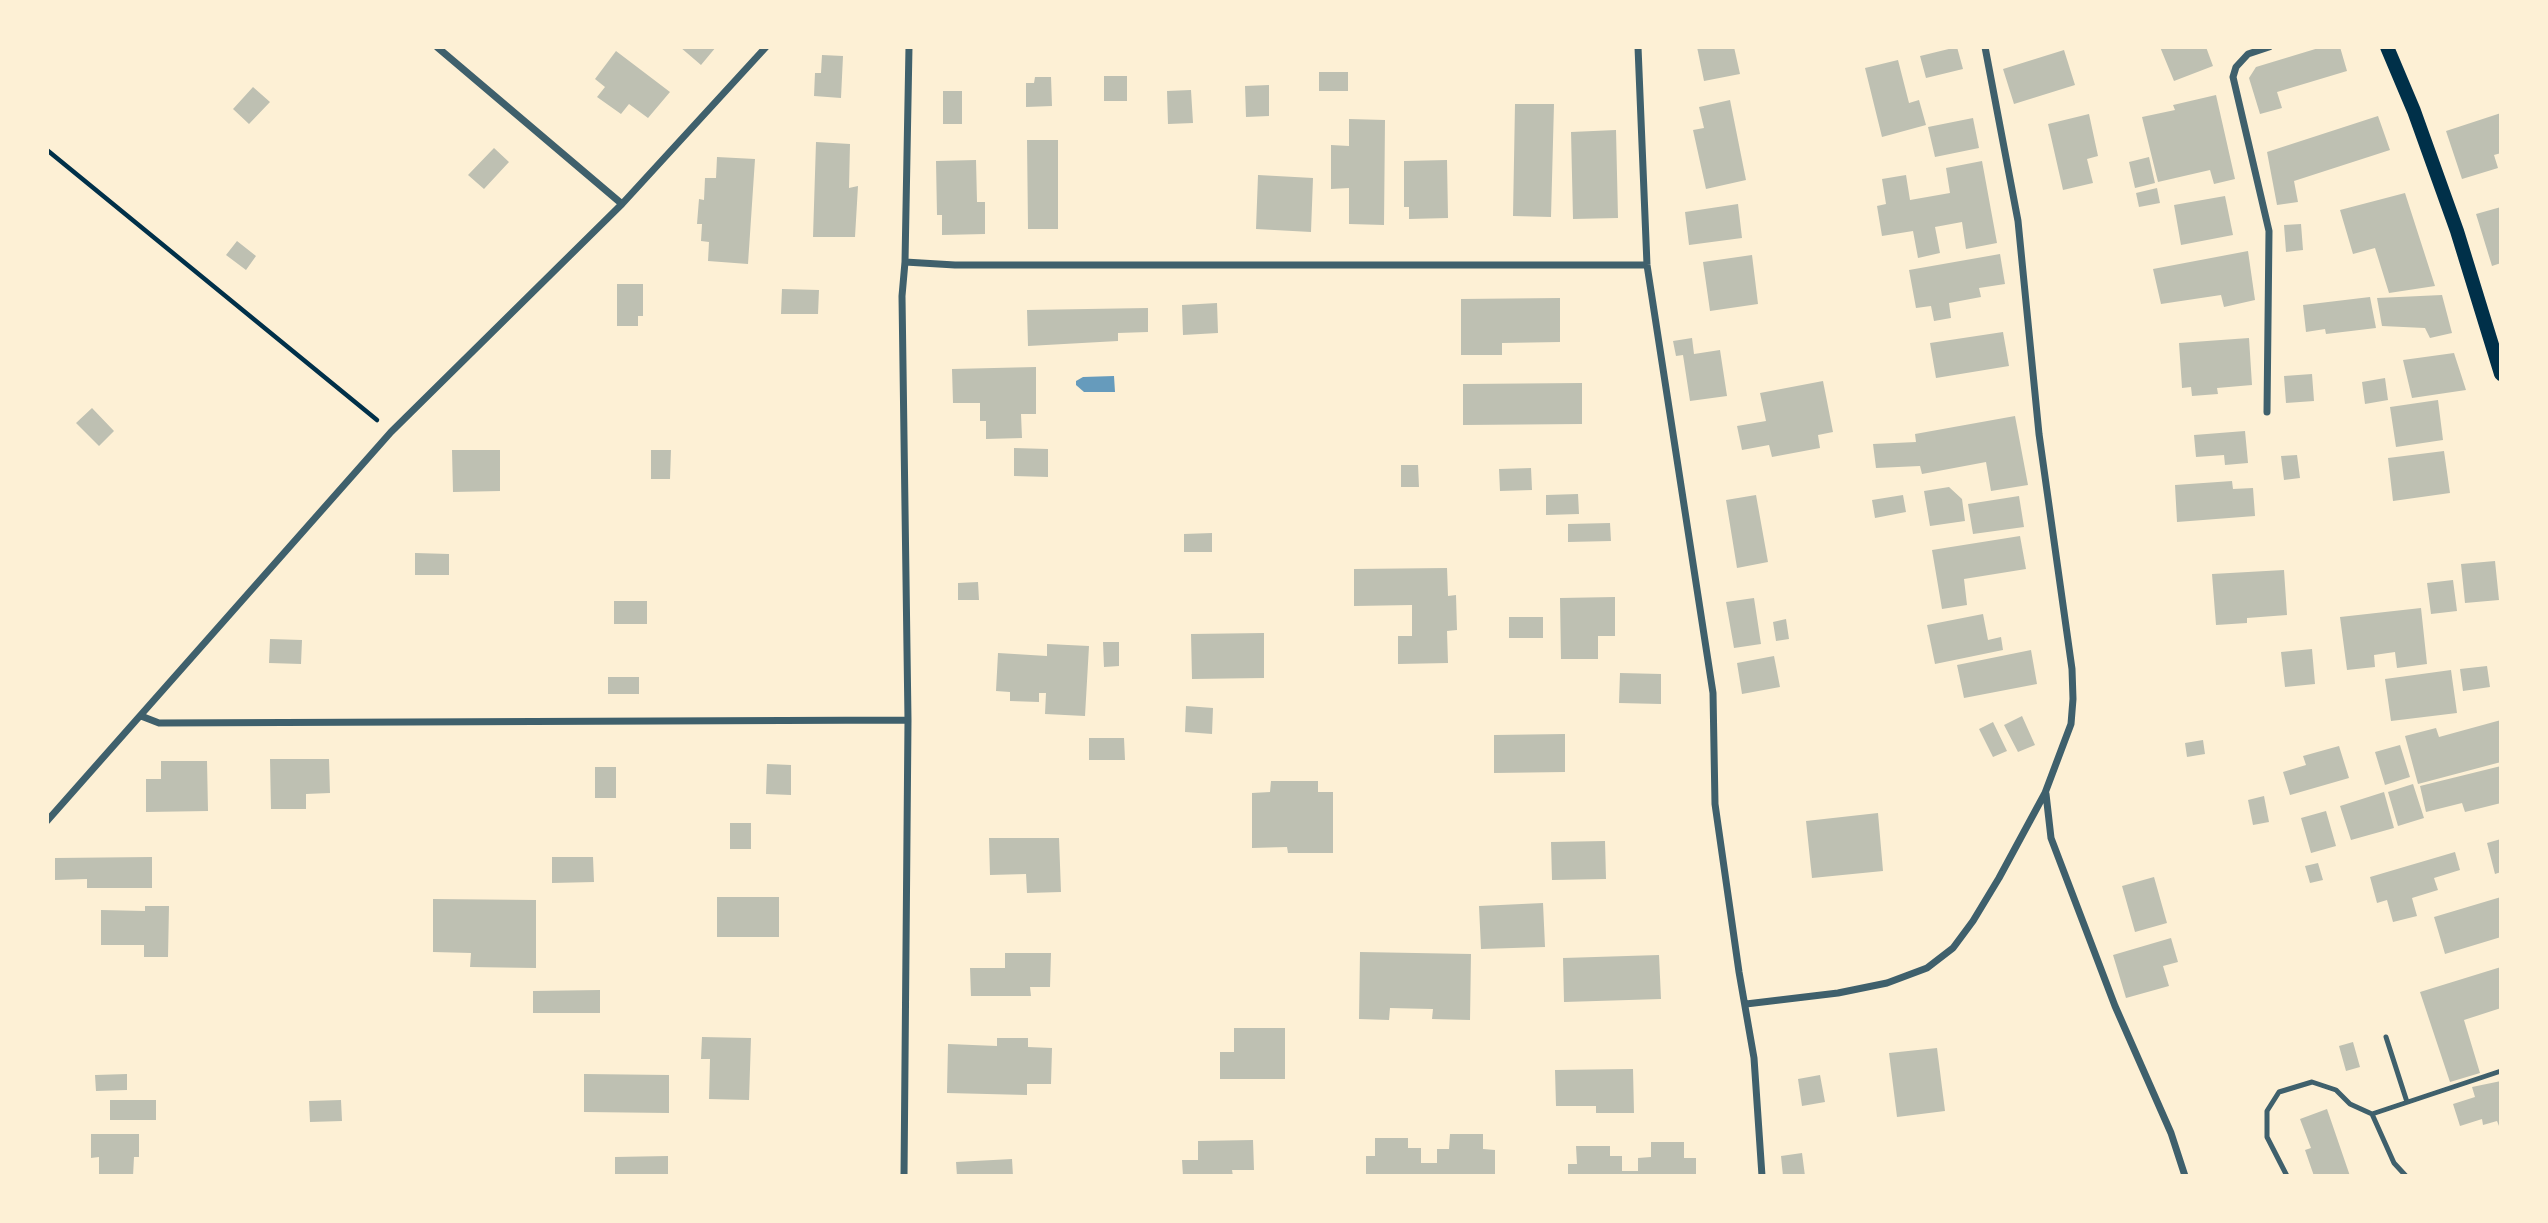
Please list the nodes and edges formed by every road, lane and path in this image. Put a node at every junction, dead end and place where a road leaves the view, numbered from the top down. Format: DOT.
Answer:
graph roads {
  1 [pos="437,47"];
  2 [pos="766,47"];
  3 [pos="909,47"];
  4 [pos="1638,47"];
  5 [pos="1985,47"];
  6 [pos="2269,47"];
  7 [pos="2387,47"];
  8 [pos="47,150"];
  9 [pos="622,204"];
  10 [pos="905,262"];
  11 [pos="1647,265"];
  12 [pos="2501,374"];
  13 [pos="2267,412"];
  14 [pos="391,432"];
  15 [pos="141,716"];
  16 [pos="908,720"];
  17 [pos="2045,793"];
  18 [pos="47,821"];
  19 [pos="1746,1004"];
  20 [pos="2386,1037"];
  21 [pos="2501,1071"];
  22 [pos="2407,1102"];
  23 [pos="2372,1114"];
  24 [pos="904,1176"];
  25 [pos="1762,1176"];
  26 [pos="2185,1176"];
  27 [pos="2287,1176"];
  28 [pos="2406,1176"];
  1 -- 9 [label="street"];
  2 -- 9 [label="street"];
  3 -- 10 [label="street"];
  4 -- 11 [label="street"];
  5 -- 17 [label="street"];
  6 -- 13 [label="street"];
  7 -- 12 [label="main road"];
  8 -- 14 [label="path"];
  9 -- 14 [label="street"];
  10 -- 11 [label="street"];
  10 -- 16 [label="street"];
  11 -- 19 [label="street"];
  14 -- 15 [label="street"];
  15 -- 16 [label="street"];
  15 -- 18 [label="street"];
  16 -- 24 [label="street"];
  17 -- 19 [label="street"];
  17 -- 26 [label="street"];
  19 -- 25 [label="street"];
  20 -- 22 [label="lane"];
  21 -- 22 [label="lane"];
  22 -- 23 [label="lane"];
  23 -- 27 [label="lane"];
  23 -- 28 [label="lane"];
}
